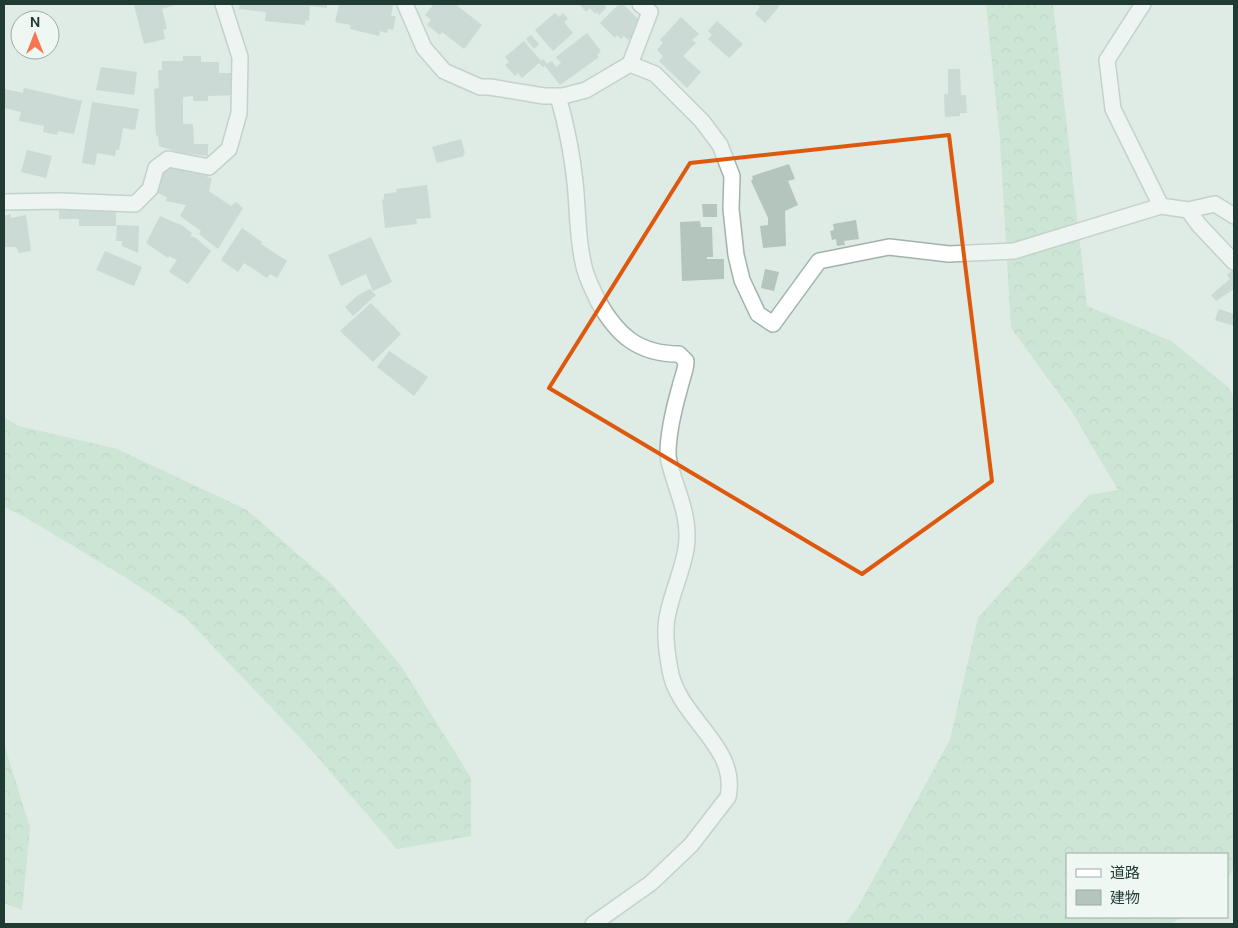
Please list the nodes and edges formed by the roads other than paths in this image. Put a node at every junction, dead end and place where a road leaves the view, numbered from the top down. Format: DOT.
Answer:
graph roads {
  1 [pos="223,4"];
  2 [pos="406,4"];
  3 [pos="640,4"];
  4 [pos="1143,4"];
  5 [pos="630,64"];
  6 [pos="558,96"];
  7 [pos="4,202"];
  8 [pos="1161,206"];
  9 [pos="1188,210"];
  10 [pos="1234,216"];
  11 [pos="1234,262"];
  12 [pos="592,924"];
  1 -- 7 [label="street"];
  2 -- 6 [label="street"];
  3 -- 5 [label="street"];
  4 -- 8 [label="street"];
  5 -- 6 [label="street"];
  5 -- 8 [label="street"];
  6 -- 12 [label="street"];
  8 -- 9 [label="street"];
  9 -- 10 [label="street"];
  9 -- 11 [label="street"];
}
